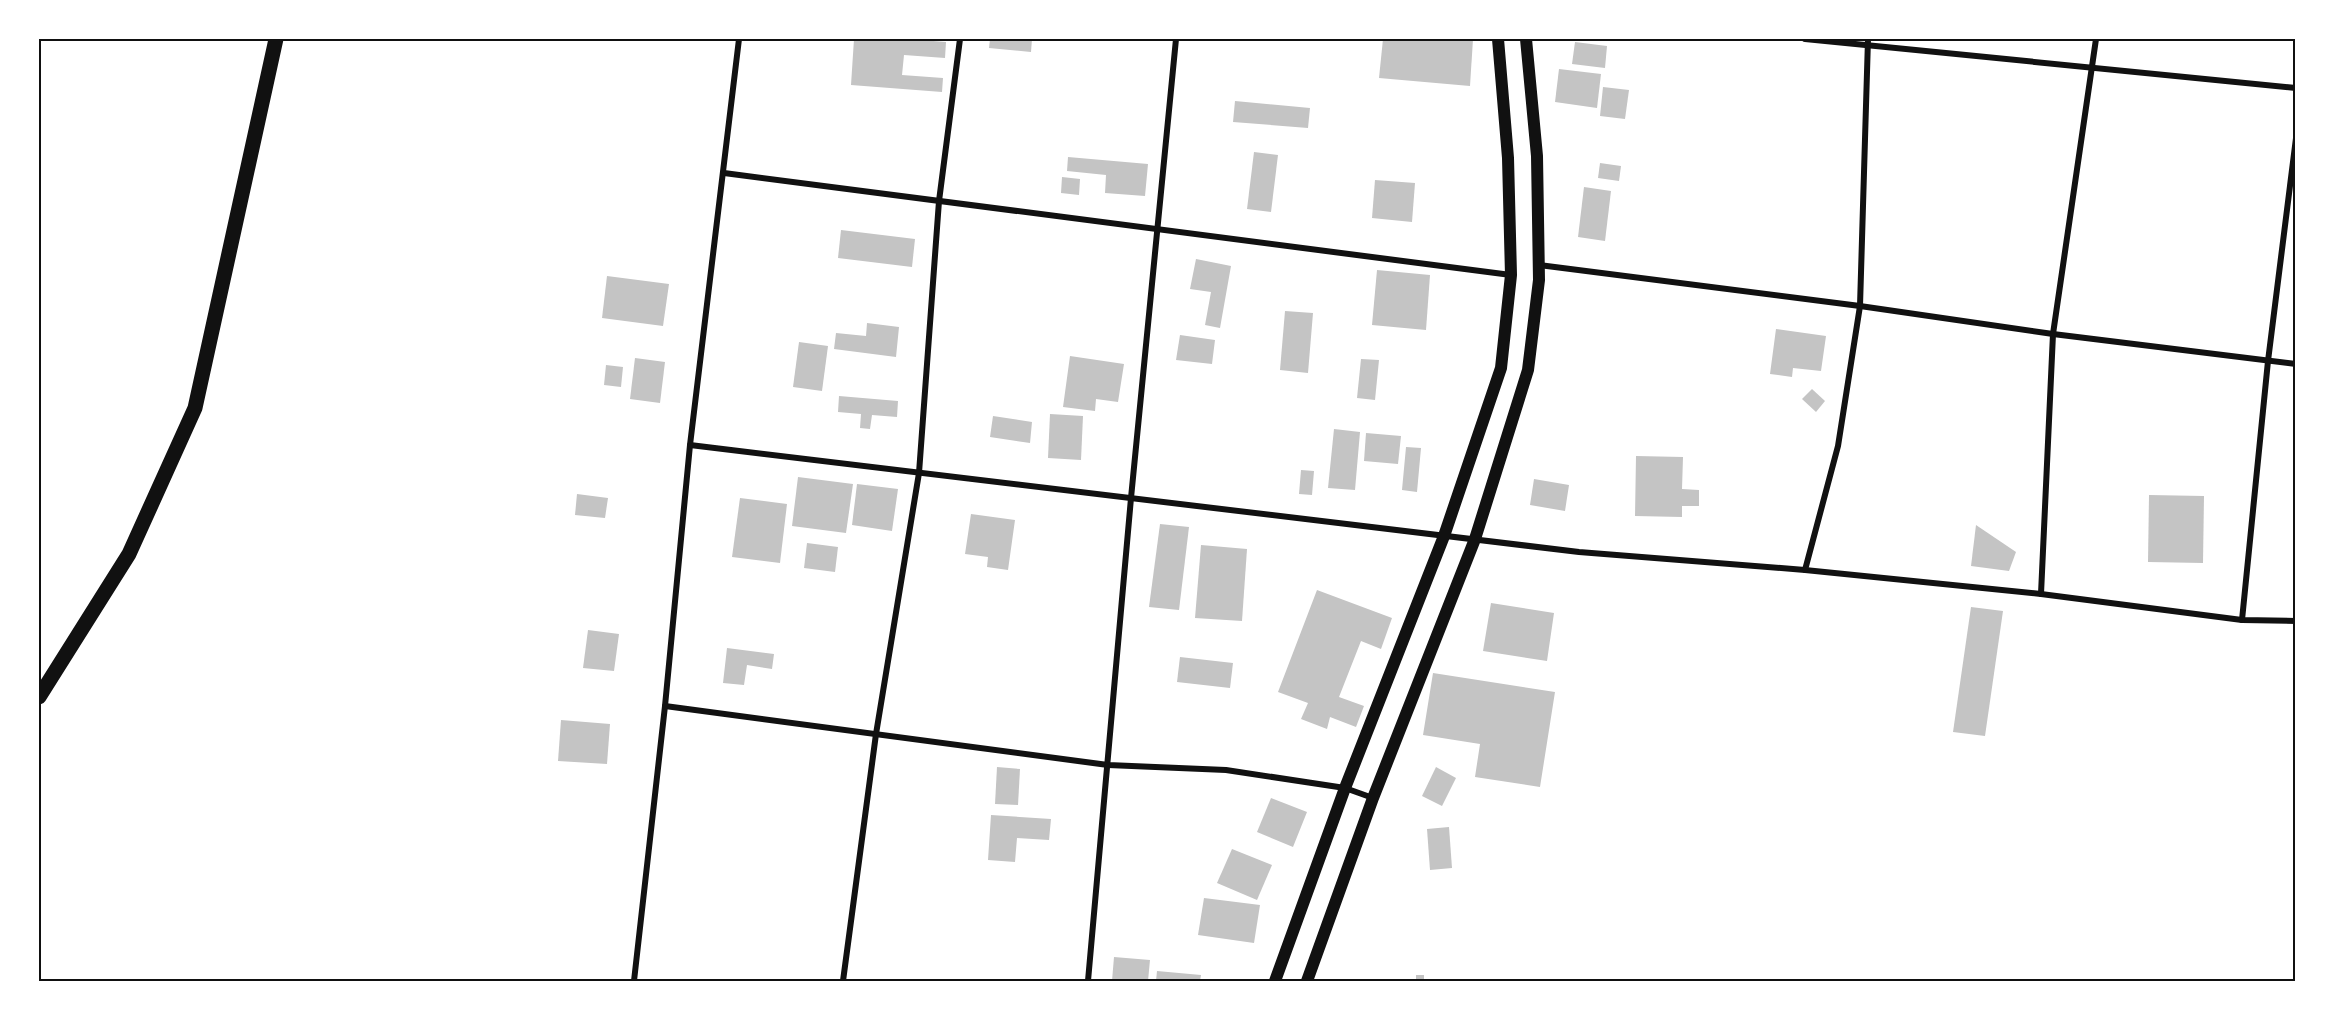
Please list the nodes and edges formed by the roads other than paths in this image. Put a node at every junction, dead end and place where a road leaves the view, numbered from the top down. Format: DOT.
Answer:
graph roads {
  1 [pos="276,39"];
  2 [pos="739,39"];
  3 [pos="960,39"];
  4 [pos="1176,39"];
  5 [pos="1498,39"];
  6 [pos="1526,39"];
  7 [pos="1805,39"];
  8 [pos="2096,39"];
  9 [pos="1867,42"];
  10 [pos="2092,69"];
  11 [pos="2296,88"];
  12 [pos="2296,138"];
  13 [pos="724,173"];
  14 [pos="939,201"];
  15 [pos="1156,230"];
  16 [pos="1538,265"];
  17 [pos="1510,275"];
  18 [pos="1860,306"];
  19 [pos="2053,334"];
  20 [pos="2268,361"];
  21 [pos="2296,364"];
  22 [pos="690,445"];
  23 [pos="919,473"];
  24 [pos="1131,498"];
  25 [pos="1444,536"];
  26 [pos="1475,539"];
  27 [pos="1804,570"];
  28 [pos="2041,594"];
  29 [pos="2242,620"];
  30 [pos="2296,621"];
  31 [pos="39,697"];
  32 [pos="665,706"];
  33 [pos="876,735"];
  34 [pos="1108,765"];
  35 [pos="1345,788"];
  36 [pos="1373,798"];
  37 [pos="634,981"];
  38 [pos="843,981"];
  39 [pos="1088,981"];
  40 [pos="1275,981"];
  41 [pos="1307,981"];
  1 -- 31 [label="highway"];
  2 -- 13 [label="street"];
  3 -- 14 [label="street"];
  4 -- 15 [label="street"];
  5 -- 17 [label="main road"];
  6 -- 16 [label="main road"];
  7 -- 9 [label="street"];
  8 -- 10 [label="street"];
  9 -- 10 [label="street"];
  9 -- 18 [label="street"];
  10 -- 11 [label="street"];
  10 -- 19 [label="street"];
  12 -- 20 [label="street"];
  13 -- 14 [label="street"];
  13 -- 22 [label="street"];
  14 -- 15 [label="street"];
  14 -- 23 [label="street"];
  15 -- 17 [label="street"];
  15 -- 24 [label="street"];
  16 -- 18 [label="street"];
  16 -- 26 [label="main road"];
  17 -- 25 [label="main road"];
  18 -- 19 [label="street"];
  18 -- 27 [label="street"];
  19 -- 20 [label="street"];
  19 -- 28 [label="street"];
  20 -- 21 [label="street"];
  20 -- 29 [label="street"];
  22 -- 23 [label="street"];
  22 -- 32 [label="street"];
  23 -- 24 [label="street"];
  23 -- 33 [label="street"];
  24 -- 25 [label="street"];
  24 -- 34 [label="street"];
  25 -- 26 [label="street"];
  25 -- 35 [label="main road"];
  26 -- 27 [label="street"];
  26 -- 36 [label="main road"];
  27 -- 28 [label="street"];
  28 -- 29 [label="street"];
  29 -- 30 [label="street"];
  32 -- 33 [label="street"];
  32 -- 37 [label="street"];
  33 -- 34 [label="street"];
  33 -- 38 [label="street"];
  34 -- 35 [label="street"];
  34 -- 39 [label="street"];
  35 -- 36 [label="street"];
  35 -- 40 [label="main road"];
  36 -- 41 [label="main road"];
}
